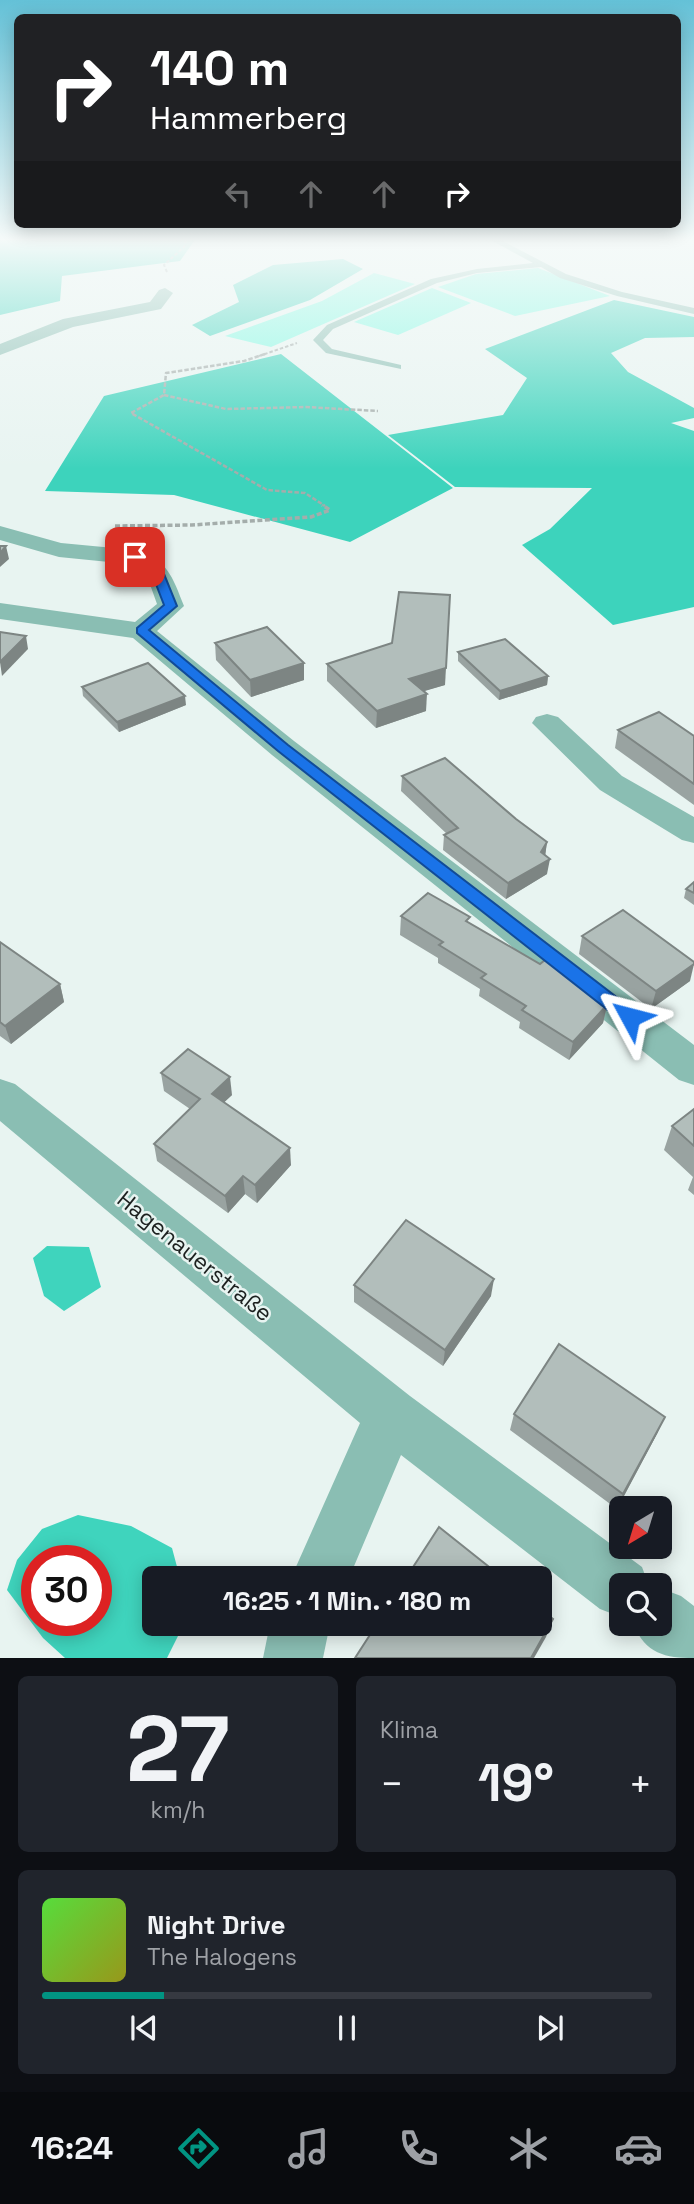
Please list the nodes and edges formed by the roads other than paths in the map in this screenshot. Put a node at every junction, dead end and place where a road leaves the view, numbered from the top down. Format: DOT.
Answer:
graph roads {
  1 [pos="113,314"];
  2 [pos="359,314"];
  3 [pos="0,350"];
  4 [pos="398,367"];
  5 [pos="0,533"];
  6 [pos="0,611"];
  7 [pos="141,631"];
  8 [pos="547,723"];
  9 [pos="694,832"];
  10 [pos="694,1068"];
  11 [pos="0,1096"];
  12 [pos="391,1415"];
  13 [pos="325,1566"];
  14 [pos="609,1579"];
  15 [pos="672,1626"];
  16 [pos="298,1636"];
  17 [pos="694,1642"];
  18 [pos="293,1658"];
  1 -- 3 [label="street"];
  2 -- 4 [label="lane"];
  5 -- 7 [label="street"];
  6 -- 7 [label="street"];
  7 -- 10 [label="street"];
  8 -- 9 [label="street"];
  11 -- 12 [label="street, Hagenauerstraße"];
  12 -- 13 [label="street"];
  12 -- 14 [label="street, Hagenauerstraße"];
  15 -- 17 [label="street"];
  16 -- 18 [label="street"];
}
